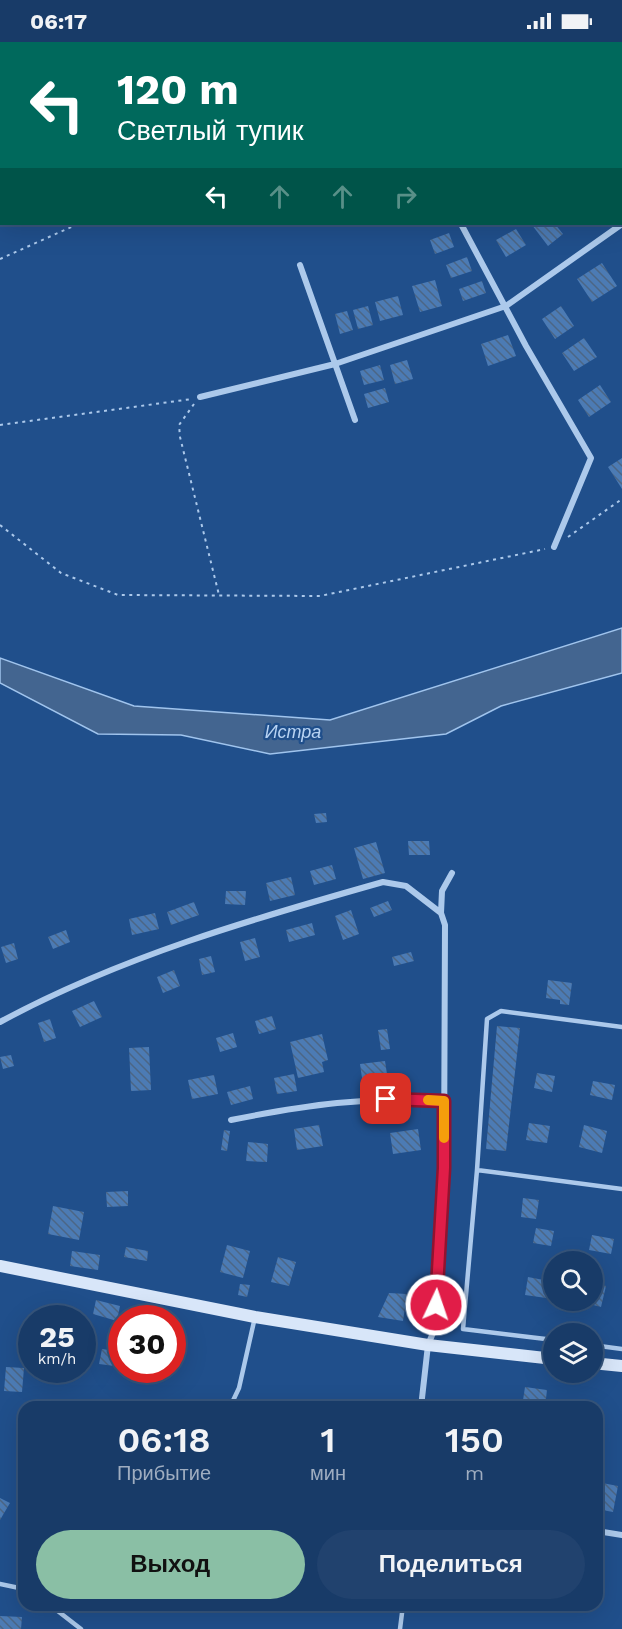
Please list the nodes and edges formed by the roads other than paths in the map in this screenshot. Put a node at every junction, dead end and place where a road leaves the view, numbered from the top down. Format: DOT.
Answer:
graph roads {
  1 [pos="462,225"];
  2 [pos="621,225"];
  3 [pos="300,265"];
  4 [pos="506,306"];
  5 [pos="335,364"];
  6 [pos="200,397"];
  7 [pos="355,420"];
  8 [pos="554,547"];
  9 [pos="452,873"];
  10 [pos="441,913"];
  11 [pos="0,1022"];
  12 [pos="622,1027"];
  13 [pos="444,1101"];
  14 [pos="231,1120"];
  15 [pos="477,1170"];
  16 [pos="622,1189"];
  17 [pos="0,1266"];
  18 [pos="255,1317"];
  19 [pos="543,1339"];
  20 [pos="428,1345"];
  21 [pos="603,1346"];
  22 [pos="622,1349"];
  23 [pos="543,1358"];
  24 [pos="603,1364"];
  25 [pos="622,1366"];
  26 [pos="233,1401"];
  27 [pos="422,1401"];
  28 [pos="603,1532"];
  29 [pos="622,1535"];
  30 [pos="0,1584"];
  31 [pos="18,1587"];
  32 [pos="58,1611"];
  33 [pos="402,1611"];
  34 [pos="81,1629"];
  35 [pos="400,1629"];
  1 -- 4 [label="street"];
  2 -- 4 [label="street"];
  3 -- 5 [label="street"];
  4 -- 5 [label="street"];
  4 -- 8 [label="street"];
  5 -- 6 [label="street"];
  5 -- 7 [label="street"];
  9 -- 10 [label="street"];
  10 -- 11 [label="street"];
  10 -- 13 [label="street"];
  12 -- 15 [label="lane"];
  13 -- 14 [label="street"];
  13 -- 20 [label="street"];
  15 -- 16 [label="lane"];
  15 -- 19 [label="lane"];
  17 -- 18 [label="street"];
  18 -- 20 [label="street"];
  18 -- 26 [label="lane"];
  20 -- 23 [label="street"];
  20 -- 27 [label="street"];
  21 -- 22 [label="lane"];
  24 -- 25 [label="street"];
  28 -- 29 [label="street"];
  30 -- 31 [label="lane"];
  32 -- 34 [label="lane"];
  33 -- 35 [label="lane"];
}
